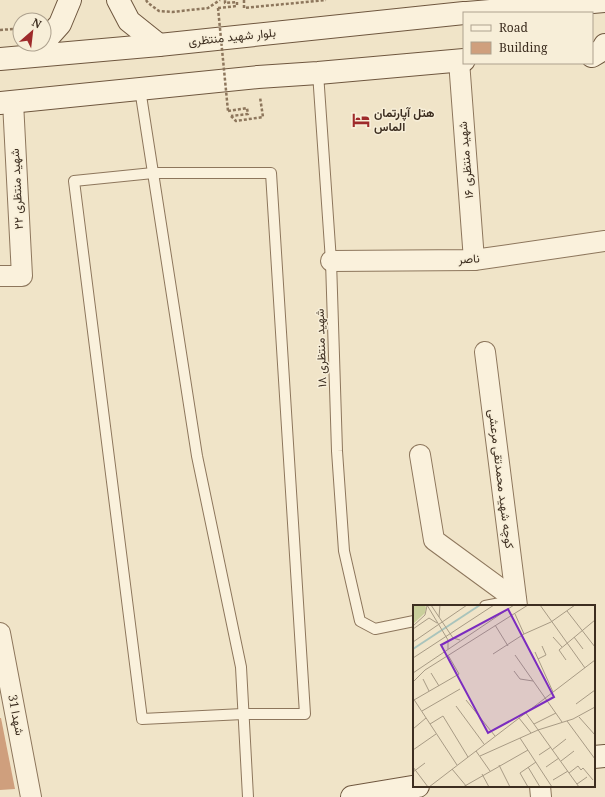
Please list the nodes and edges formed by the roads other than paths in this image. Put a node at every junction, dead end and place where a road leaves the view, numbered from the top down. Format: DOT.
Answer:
graph roads {
  1 [pos="70,0"];
  2 [pos="118,0"];
  3 [pos="596,2"];
  4 [pos="480,12"];
  5 [pos="463,13"];
  6 [pos="605,14"];
  7 [pos="52,33"];
  8 [pos="159,44"];
  9 [pos="605,46"];
  10 [pos="52,47"];
  11 [pos="23,52"];
  12 [pos="593,55"];
  13 [pos="593,56"];
  14 [pos="605,58"];
  15 [pos="0,59"];
  16 [pos="461,60"];
  17 [pos="318,73"];
  18 [pos="140,89"];
  19 [pos="7,102"];
  20 [pos="153,173"];
  21 [pos="605,240"];
  22 [pos="474,260"];
  23 [pos="331,262"];
  24 [pos="0,276"];
  25 [pos="485,352"];
  26 [pos="420,455"];
  27 [pos="516,603"];
  28 [pos="495,605"];
  29 [pos="413,621"];
  30 [pos="0,633"];
  31 [pos="243,714"];
  32 [pos="605,756"];
  33 [pos="595,757"];
  34 [pos="413,787"];
  35 [pos="540,787"];
  36 [pos="31,797"];
  37 [pos="248,797"];
  38 [pos="352,797"];
  39 [pos="541,797"];
  1 -- 7 [label="main road"];
  2 -- 8 [label="main road"];
  3 -- 4 [label="main road"];
  3 -- 6 [label="main road"];
  5 -- 8 [label="main road, بلوار شهید منتظری"];
  8 -- 10 [label="main road, بلوار شهید منتظری"];
  9 -- 12 [label="main road"];
  11 -- 15 [label="main road, بلوار شهید منتظری"];
  13 -- 14 [label="main road"];
  16 -- 17 [label="main road"];
  16 -- 22 [label="street, شهید منتظری ۱۶"];
  17 -- 18 [label="main road"];
  17 -- 23 [label="lane, شهید منتظری ۱۸"];
  18 -- 19 [label="main road"];
  18 -- 20 [label="lane"];
  19 -- 24 [label="street, شهید منتظری ۲۲"];
  20 -- 31 [label="lane"];
  20 -- 31 [label="lane"];
  20 -- 31 [label="lane"];
  21 -- 22 [label="street, ناصر"];
  22 -- 23 [label="street, ناصر"];
  23 -- 29 [label="lane, شهید منتظری ۱۸"];
  25 -- 27 [label="street, کوچه شهید محمدتقی مرعشی"];
  26 -- 27 [label="street"];
  27 -- 28 [label="lane"];
  30 -- 36 [label="street, شهدا 31"];
  31 -- 37 [label="lane"];
  32 -- 33 [label="main road"];
  34 -- 38 [label="main road"];
  35 -- 39 [label="street"];
}
